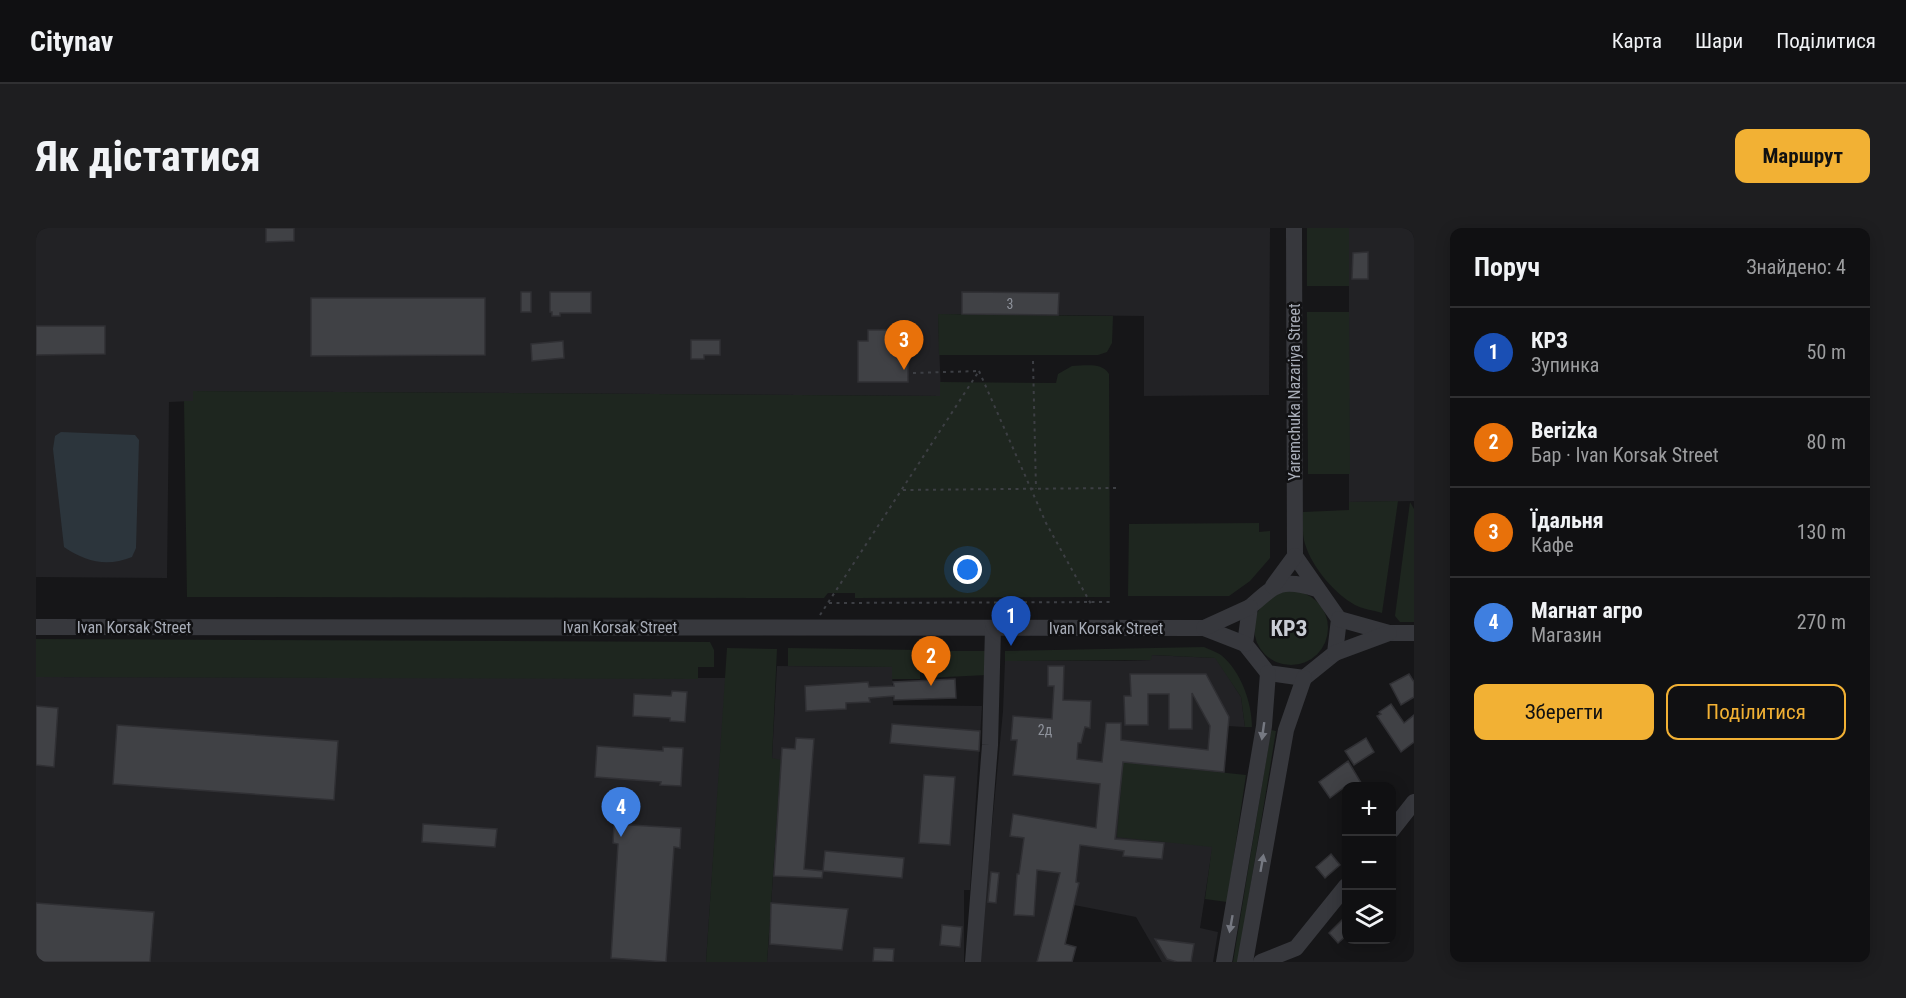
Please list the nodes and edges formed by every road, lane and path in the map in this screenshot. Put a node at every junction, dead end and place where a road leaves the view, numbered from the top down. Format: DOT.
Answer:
graph roads {
  1 [pos="1294,228"];
  2 [pos="1033,361"];
  3 [pos="979,371"];
  4 [pos="913,373"];
  5 [pos="1116,488"];
  6 [pos="1036,489"];
  7 [pos="903,490"];
  8 [pos="1032,490"];
  9 [pos="1295,556"];
  10 [pos="1273,586"];
  11 [pos="1317,589"];
  12 [pos="1114,602"];
  13 [pos="828,603"];
  14 [pos="1091,603"];
  15 [pos="1250,607"];
  16 [pos="1339,619"];
  17 [pos="36,627"];
  18 [pos="811,627"];
  19 [pos="993,628"];
  20 [pos="1204,628"];
  21 [pos="1389,633"];
  22 [pos="1414,633"];
  23 [pos="1245,644"];
  24 [pos="1335,653"];
  25 [pos="1268,673"];
  26 [pos="1304,678"];
  27 [pos="1414,802"];
  28 [pos="1396,825"];
  29 [pos="1344,890"];
  30 [pos="973,962"];
  31 [pos="1224,962"];
  32 [pos="1245,962"];
  33 [pos="1261,962"];
  1 -- 9 [label="street, Yaremchuka Nazariya Street"];
  2 -- 6 [label="path"];
  3 -- 4 [label="path"];
  3 -- 7 [label="path"];
  3 -- 8 [label="path"];
  5 -- 6 [label="path"];
  6 -- 8 [label="path"];
  7 -- 8 [label="path"];
  7 -- 13 [label="path"];
  8 -- 14 [label="path"];
  9 -- 10 [label="street"];
  9 -- 11 [label="street"];
  10 -- 11 [label="street"];
  10 -- 15 [label="street"];
  11 -- 16 [label="street"];
  12 -- 14 [label="path"];
  13 -- 14 [label="path"];
  13 -- 18 [label="path"];
  15 -- 20 [label="street"];
  15 -- 23 [label="street"];
  16 -- 21 [label="street"];
  16 -- 24 [label="street"];
  17 -- 18 [label="street, Ivan Korsak Street"];
  18 -- 19 [label="street, Ivan Korsak Street"];
  19 -- 20 [label="street, Ivan Korsak Street"];
  19 -- 30 [label="street"];
  20 -- 23 [label="street"];
  21 -- 22 [label="street"];
  21 -- 24 [label="street"];
  23 -- 25 [label="street"];
  24 -- 26 [label="street"];
  25 -- 26 [label="street"];
  25 -- 31 [label="street, one-way"];
  32 -- 26 [label="street, one-way"];
  27 -- 28 [label="street"];
  29 -- 33 [label="street"];
}
